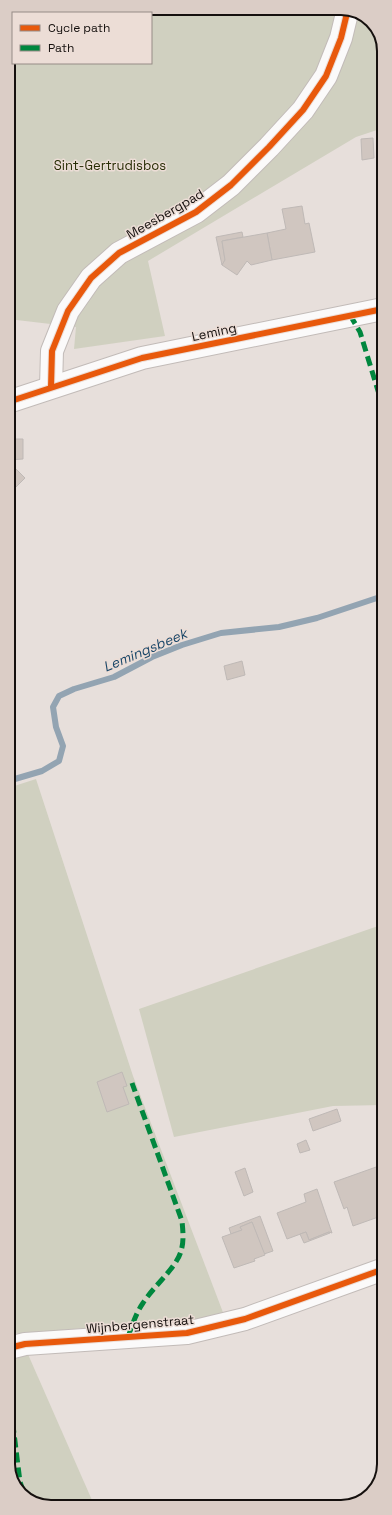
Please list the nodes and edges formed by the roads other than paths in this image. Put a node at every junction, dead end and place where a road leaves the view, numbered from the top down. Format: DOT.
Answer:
graph roads {
  1 [pos="346,16"];
  2 [pos="377,310"];
  3 [pos="51,387"];
  4 [pos="15,400"];
  5 [pos="377,1272"];
  6 [pos="15,1346"];
  1 -- 3 [label="street, Meesbergpad"];
  2 -- 3 [label="street, Leming"];
  3 -- 4 [label="street, Leming"];
  5 -- 6 [label="street, Wijnbergenstraat"];
}
